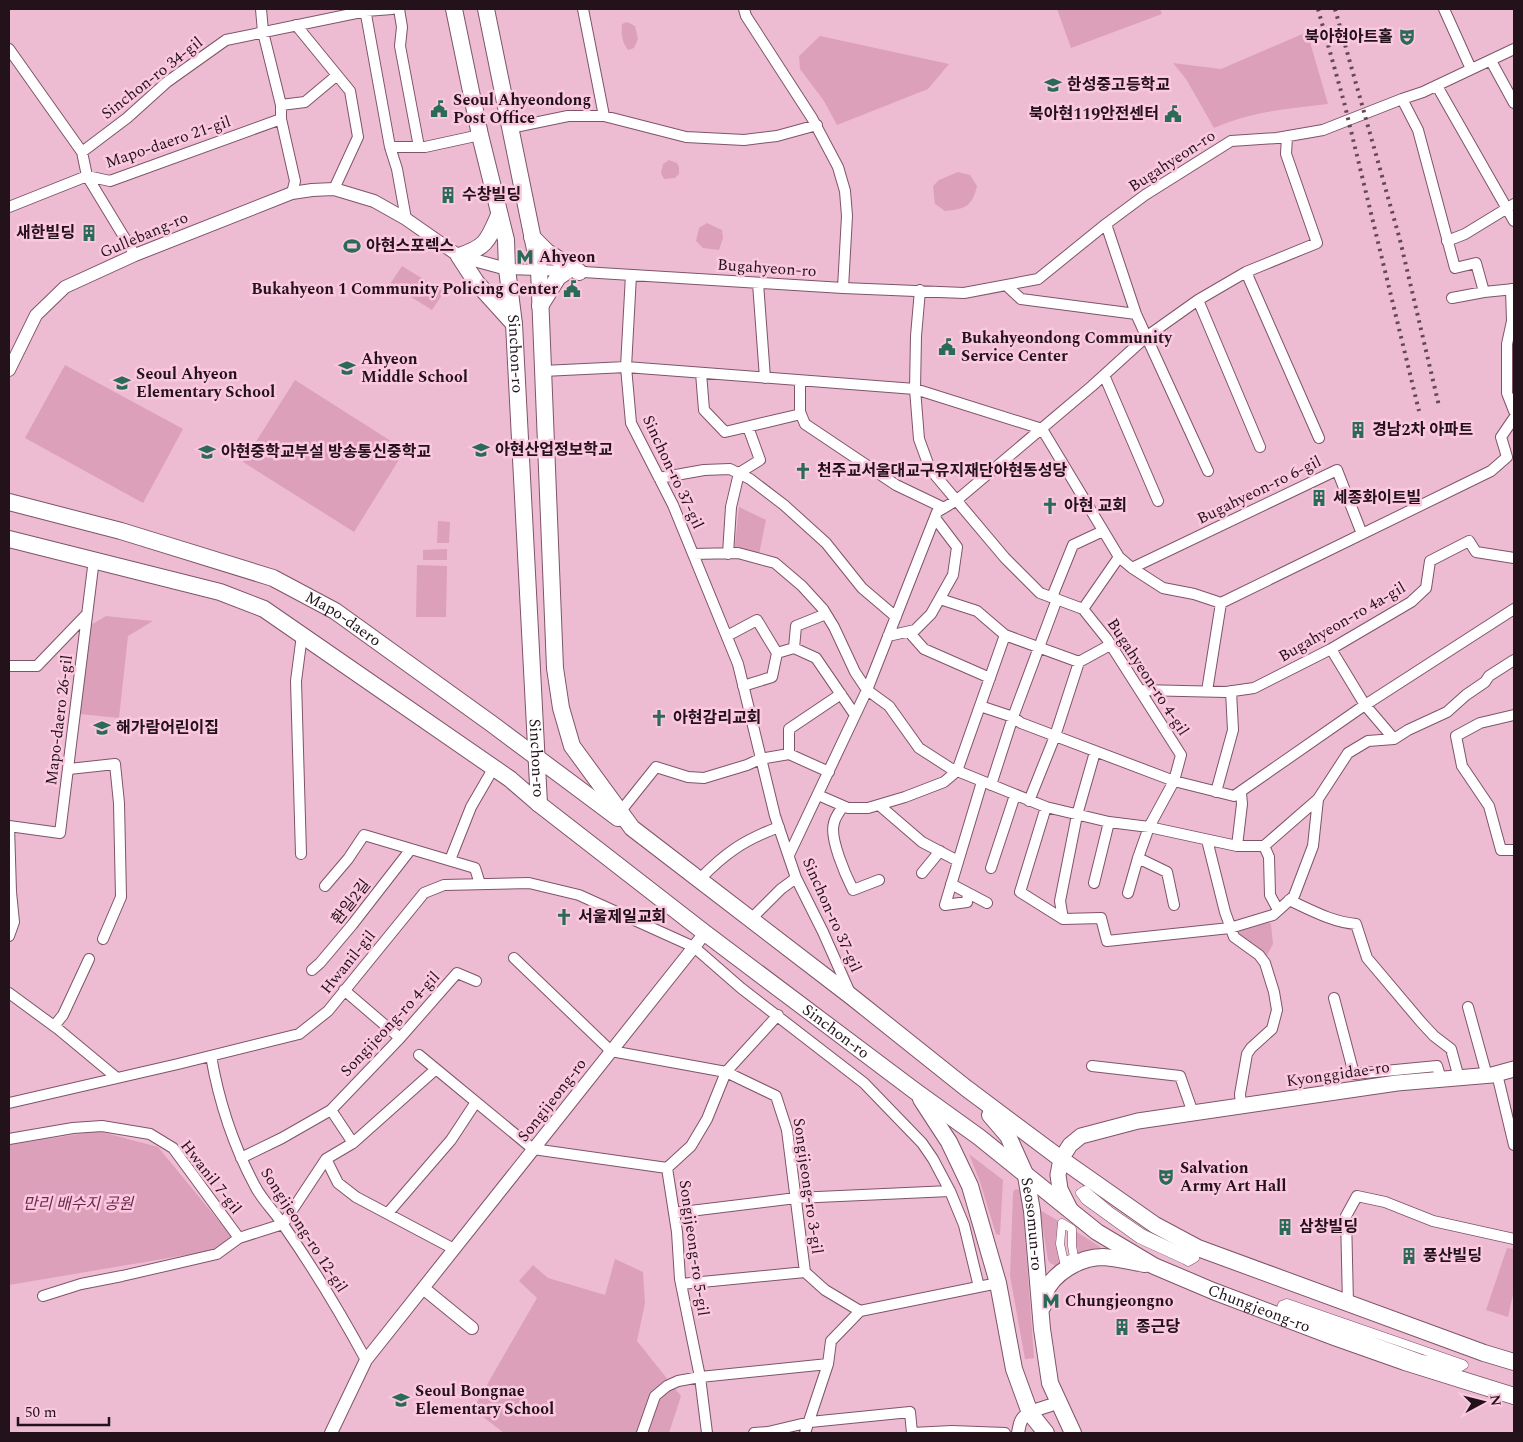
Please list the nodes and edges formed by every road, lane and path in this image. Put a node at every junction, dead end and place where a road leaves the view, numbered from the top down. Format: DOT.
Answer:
graph roads {
  1 [pos="262,9"];
  2 [pos="392,9"];
  3 [pos="399,9"];
  4 [pos="454,9"];
  5 [pos="486,9"];
  6 [pos="583,9"];
  7 [pos="744,9"];
  8 [pos="1444,9"];
  9 [pos="365,10"];
  10 [pos="296,25"];
  11 [pos="263,32"];
  12 [pos="9,49"];
  13 [pos="1514,49"];
  14 [pos="1490,61"];
  15 [pos="1471,69"];
  16 [pos="336,76"];
  17 [pos="1437,86"];
  18 [pos="1402,99"];
  19 [pos="1514,103"];
  20 [pos="281,105"];
  21 [pos="604,116"];
  22 [pos="281,119"];
  23 [pos="816,126"];
  24 [pos="510,128"];
  25 [pos="480,135"];
  26 [pos="1287,137"];
  27 [pos="419,146"];
  28 [pos="390,147"];
  29 [pos="82,152"];
  30 [pos="87,176"];
  31 [pos="334,189"];
  32 [pos="292,194"];
  33 [pos="1511,206"];
  34 [pos="9,207"];
  35 [pos="499,215"];
  36 [pos="406,219"];
  37 [pos="1514,220"];
  38 [pos="1106,224"];
  39 [pos="532,237"];
  40 [pos="1447,240"];
  41 [pos="134,255"];
  42 [pos="459,256"];
  43 [pos="507,269"];
  44 [pos="532,269"];
  45 [pos="573,271"];
  46 [pos="1246,272"];
  47 [pos="631,275"];
  48 [pos="758,283"];
  49 [pos="1006,284"];
  50 [pos="844,288"];
  51 [pos="1512,289"];
  52 [pos="920,290"];
  53 [pos="1484,292"];
  54 [pos="1452,298"];
  55 [pos="1198,300"];
  56 [pos="540,306"];
  57 [pos="1136,314"];
  58 [pos="514,324"];
  59 [pos="1146,337"];
  60 [pos="9,366"];
  61 [pos="626,367"];
  62 [pos="543,371"];
  63 [pos="701,373"];
  64 [pos="1104,375"];
  65 [pos="766,378"];
  66 [pos="800,380"];
  67 [pos="915,390"];
  68 [pos="1514,411"];
  69 [pos="801,414"];
  70 [pos="1514,418"];
  71 [pos="748,427"];
  72 [pos="1042,428"];
  73 [pos="1319,438"];
  74 [pos="1260,447"];
  75 [pos="1208,471"];
  76 [pos="739,473"];
  77 [pos="659,478"];
  78 [pos="957,500"];
  79 [pos="1158,501"];
  80 [pos="9,502"];
  81 [pos="944,508"];
  82 [pos="935,518"];
  83 [pos="1103,531"];
  84 [pos="1362,534"];
  85 [pos="9,539"];
  86 [pos="693,554"];
  87 [pos="728,554"];
  88 [pos="1120,557"];
  89 [pos="1514,558"];
  90 [pos="94,559"];
  91 [pos="1132,568"];
  92 [pos="1055,598"];
  93 [pos="940,599"];
  94 [pos="1221,602"];
  95 [pos="1083,608"];
  96 [pos="1514,609"];
  97 [pos="87,614"];
  98 [pos="826,614"];
  99 [pos="896,617"];
  100 [pos="909,632"];
  101 [pos="1005,634"];
  102 [pos="302,636"];
  103 [pos="727,636"];
  104 [pos="888,636"];
  105 [pos="1110,645"];
  106 [pos="1038,647"];
  107 [pos="794,648"];
  108 [pos="1331,649"];
  109 [pos="777,653"];
  110 [pos="1514,660"];
  111 [pos="1079,662"];
  112 [pos="9,666"];
  113 [pos="990,678"];
  114 [pos="743,686"];
  115 [pos="867,690"];
  116 [pos="1140,690"];
  117 [pos="1206,691"];
  118 [pos="1231,691"];
  119 [pos="841,694"];
  120 [pos="1365,705"];
  121 [pos="980,706"];
  122 [pos="855,715"];
  123 [pos="1514,715"];
  124 [pos="1013,717"];
  125 [pos="1055,736"];
  126 [pos="1394,738"];
  127 [pos="1096,752"];
  128 [pos="789,754"];
  129 [pos="536,758"];
  130 [pos="760,759"];
  131 [pos="69,769"];
  132 [pos="493,769"];
  133 [pos="957,771"];
  134 [pos="829,772"];
  135 [pos="1174,781"];
  136 [pos="987,784"];
  137 [pos="1216,792"];
  138 [pos="1241,793"];
  139 [pos="818,795"];
  140 [pos="1016,795"];
  141 [pos="1318,799"];
  142 [pos="1029,801"];
  143 [pos="539,804"];
  144 [pos="879,805"];
  145 [pos="843,806"];
  146 [pos="1046,808"];
  147 [pos="620,812"];
  148 [pos="1077,815"];
  149 [pos="1109,822"];
  150 [pos="9,826"];
  151 [pos="779,827"];
  152 [pos="1149,827"];
  153 [pos="632,828"];
  154 [pos="1207,840"];
  155 [pos="1237,846"];
  156 [pos="1264,846"];
  157 [pos="411,849"];
  158 [pos="1514,850"];
  159 [pos="940,851"];
  160 [pos="301,854"];
  161 [pos="789,855"];
  162 [pos="1138,858"];
  163 [pos="450,860"];
  164 [pos="958,861"];
  165 [pos="991,868"];
  166 [pos="922,873"];
  167 [pos="796,878"];
  168 [pos="699,880"];
  169 [pos="879,880"];
  170 [pos="1094,882"];
  171 [pos="480,884"];
  172 [pos="951,884"];
  173 [pos="325,886"];
  174 [pos="968,893"];
  175 [pos="1128,893"];
  176 [pos="1289,900"];
  177 [pos="988,903"];
  178 [pos="1174,905"];
  179 [pos="1278,910"];
  180 [pos="750,919"];
  181 [pos="1063,919"];
  182 [pos="1230,928"];
  183 [pos="705,933"];
  184 [pos="9,936"];
  185 [pos="103,939"];
  186 [pos="694,947"];
  187 [pos="514,958"];
  188 [pos="89,959"];
  189 [pos="312,970"];
  190 [pos="476,981"];
  191 [pos="344,990"];
  192 [pos="9,993"];
  193 [pos="852,997"];
  194 [pos="1334,998"];
  195 [pos="1468,1007"];
  196 [pos="778,1015"];
  197 [pos="54,1026"];
  198 [pos="400,1038"];
  199 [pos="611,1051"];
  200 [pos="419,1055"];
  201 [pos="211,1056"];
  202 [pos="1092,1066"];
  203 [pos="436,1068"];
  204 [pos="1514,1069"];
  205 [pos="726,1072"];
  206 [pos="1492,1075"];
  207 [pos="117,1078"];
  208 [pos="1459,1078"];
  209 [pos="1441,1079"];
  210 [pos="966,1088"];
  211 [pos="915,1091"];
  212 [pos="476,1102"];
  213 [pos="9,1103"];
  214 [pos="1241,1106"];
  215 [pos="331,1110"];
  216 [pos="1193,1113"];
  217 [pos="9,1139"];
  218 [pos="353,1143"];
  219 [pos="1514,1145"];
  220 [pos="533,1149"];
  221 [pos="242,1158"];
  222 [pos="326,1159"];
  223 [pos="1060,1159"];
  224 [pos="667,1168"];
  225 [pos="1026,1176"];
  226 [pos="1085,1190"];
  227 [pos="950,1191"];
  228 [pos="796,1198"];
  229 [pos="388,1212"];
  230 [pos="674,1213"];
  231 [pos="1068,1219"];
  232 [pos="283,1224"];
  233 [pos="239,1238"];
  234 [pos="1514,1239"];
  235 [pos="454,1249"];
  236 [pos="1154,1266"];
  237 [pos="805,1272"];
  238 [pos="998,1283"];
  239 [pos="681,1284"];
  240 [pos="979,1287"];
  241 [pos="423,1288"];
  242 [pos="43,1296"];
  243 [pos="1348,1304"];
  244 [pos="860,1311"];
  245 [pos="472,1328"];
  246 [pos="1042,1329"];
  247 [pos="366,1360"];
  248 [pos="1514,1362"];
  249 [pos="828,1364"];
  250 [pos="1464,1364"];
  251 [pos="700,1378"];
  252 [pos="1514,1396"];
  253 [pos="1057,1403"];
  254 [pos="1030,1413"];
  255 [pos="810,1422"];
  256 [pos="331,1433"];
  257 [pos="642,1433"];
  258 [pos="707,1433"];
  259 [pos="754,1433"];
  260 [pos="805,1433"];
  261 [pos="1005,1433"];
  262 [pos="1018,1433"];
  263 [pos="1046,1433"];
  264 [pos="1072,1433"];
  1 -- 11 [label="street"];
  2 -- 9 [label="street, Sinchon-ro 34-gil"];
  3 -- 27 [label="street"];
  4 -- 25 [label="main road, Sinchon-ro"];
  5 -- 24 [label="main road, Sinchon-ro"];
  6 -- 21 [label="street"];
  7 -- 23 [label="street"];
  8 -- 15 [label="street"];
  9 -- 10 [label="street, Sinchon-ro 34-gil"];
  9 -- 28 [label="street"];
  10 -- 11 [label="street, Sinchon-ro 34-gil"];
  10 -- 16 [label="street"];
  11 -- 20 [label="street"];
  11 -- 29 [label="street, Sinchon-ro 34-gil"];
  12 -- 29 [label="street"];
  13 -- 14 [label="street, Bugahyeon-ro"];
  14 -- 15 [label="street, Bugahyeon-ro"];
  14 -- 19 [label="street"];
  15 -- 17 [label="street, Bugahyeon-ro"];
  16 -- 20 [label="street"];
  16 -- 31 [label="street"];
  17 -- 18 [label="street, Bugahyeon-ro"];
  17 -- 33 [label="street"];
  18 -- 26 [label="street, Bugahyeon-ro"];
  18 -- 40 [label="street"];
  20 -- 22 [label="street"];
  21 -- 23 [label="street"];
  21 -- 24 [label="street"];
  22 -- 30 [label="street, Mapo-daero 21-gil"];
  22 -- 32 [label="street"];
  23 -- 50 [label="street"];
  24 -- 39 [label="main road, Sinchon-ro"];
  25 -- 27 [label="street"];
  25 -- 35 [label="main road, Sinchon-ro"];
  26 -- 38 [label="street, Bugahyeon-ro"];
  26 -- 46 [label="street"];
  27 -- 28 [label="street"];
  28 -- 36 [label="street"];
  29 -- 30 [label="street"];
  30 -- 34 [label="street, Mapo-daero 21-gil"];
  30 -- 41 [label="street"];
  31 -- 32 [label="street, Gullebang-ro"];
  31 -- 36 [label="street, Gullebang-ro"];
  32 -- 41 [label="street, Gullebang-ro"];
  33 -- 37 [label="street"];
  33 -- 40 [label="street"];
  35 -- 42 [label="main road"];
  35 -- 43 [label="main road, Sinchon-ro"];
  36 -- 42 [label="street, Gullebang-ro"];
  38 -- 49 [label="street, Bugahyeon-ro"];
  38 -- 57 [label="street"];
  39 -- 44 [label="main road, Sinchon-ro"];
  39 -- 45 [label="main road"];
  40 -- 53 [label="street"];
  41 -- 60 [label="street, Gullebang-ro"];
  42 -- 43 [label="street, Gullebang-ro"];
  42 -- 58 [label="main road"];
  43 -- 44 [label="street, Gullebang-ro"];
  43 -- 58 [label="main road, Sinchon-ro"];
  44 -- 45 [label="street, Bugahyeon-ro"];
  44 -- 56 [label="main road, Sinchon-ro"];
  45 -- 47 [label="street, Bugahyeon-ro"];
  45 -- 56 [label="main road"];
  46 -- 55 [label="street"];
  46 -- 73 [label="street, Bugahyeon-ro 6-gil"];
  47 -- 48 [label="street, Bugahyeon-ro"];
  47 -- 61 [label="street, Sinchon-ro 37-gil"];
  48 -- 50 [label="street, Bugahyeon-ro"];
  48 -- 65 [label="street"];
  49 -- 52 [label="street, Bugahyeon-ro"];
  49 -- 57 [label="street"];
  50 -- 52 [label="street, Bugahyeon-ro"];
  51 -- 53 [label="street"];
  51 -- 68 [label="street"];
  52 -- 67 [label="street"];
  53 -- 54 [label="street"];
  55 -- 59 [label="street"];
  55 -- 74 [label="street"];
  56 -- 62 [label="main road, Sinchon-ro"];
  57 -- 59 [label="street"];
  58 -- 129 [label="main road, Sinchon-ro"];
  59 -- 64 [label="street"];
  59 -- 75 [label="street"];
  61 -- 62 [label="street"];
  61 -- 63 [label="street"];
  61 -- 77 [label="street, Sinchon-ro 37-gil"];
  62 -- 147 [label="main road, Sinchon-ro"];
  63 -- 65 [label="street"];
  63 -- 71 [label="street"];
  64 -- 72 [label="street"];
  64 -- 79 [label="street"];
  65 -- 66 [label="street"];
  66 -- 67 [label="street"];
  66 -- 69 [label="street"];
  67 -- 72 [label="street"];
  67 -- 78 [label="street"];
  69 -- 71 [label="street"];
  69 -- 81 [label="street"];
  70 -- 84 [label="street"];
  71 -- 76 [label="street"];
  72 -- 78 [label="street"];
  72 -- 83 [label="street"];
  76 -- 77 [label="street"];
  76 -- 87 [label="street"];
  76 -- 99 [label="street"];
  77 -- 86 [label="street, Sinchon-ro 37-gil"];
  78 -- 81 [label="street"];
  78 -- 92 [label="street"];
  80 -- 129 [label="main road, Mapo-daero"];
  81 -- 82 [label="street"];
  82 -- 93 [label="street"];
  82 -- 99 [label="street"];
  83 -- 88 [label="street"];
  83 -- 92 [label="street"];
  84 -- 91 [label="street, Bugahyeon-ro 6-gil"];
  84 -- 94 [label="street"];
  85 -- 90 [label="main road"];
  86 -- 87 [label="street"];
  86 -- 103 [label="street, Sinchon-ro 37-gil"];
  87 -- 98 [label="street"];
  88 -- 91 [label="street"];
  88 -- 95 [label="street"];
  89 -- 108 [label="street, Bugahyeon-ro 4a-gil"];
  90 -- 97 [label="street, Mapo-daero 26-gil"];
  90 -- 102 [label="main road"];
  91 -- 94 [label="street"];
  92 -- 95 [label="street"];
  92 -- 106 [label="street"];
  93 -- 100 [label="street"];
  93 -- 101 [label="street"];
  94 -- 117 [label="street"];
  95 -- 105 [label="street, Bugahyeon-ro 4-gil"];
  96 -- 120 [label="street"];
  97 -- 112 [label="street"];
  97 -- 131 [label="street, Mapo-daero 26-gil"];
  98 -- 107 [label="street"];
  98 -- 115 [label="street"];
  99 -- 104 [label="street"];
  100 -- 104 [label="street"];
  100 -- 113 [label="street"];
  101 -- 106 [label="street"];
  101 -- 113 [label="street"];
  102 -- 132 [label="main road"];
  102 -- 160 [label="street"];
  103 -- 109 [label="street"];
  103 -- 114 [label="street, Sinchon-ro 37-gil"];
  104 -- 115 [label="street"];
  105 -- 111 [label="street"];
  105 -- 116 [label="street, Bugahyeon-ro 4-gil"];
  106 -- 111 [label="street"];
  106 -- 124 [label="street"];
  107 -- 109 [label="street"];
  107 -- 119 [label="street"];
  108 -- 118 [label="street, Bugahyeon-ro 4a-gil"];
  108 -- 120 [label="street"];
  109 -- 114 [label="street"];
  110 -- 126 [label="street"];
  111 -- 125 [label="street"];
  113 -- 121 [label="street"];
  114 -- 130 [label="street, Sinchon-ro 37-gil"];
  115 -- 122 [label="street"];
  115 -- 133 [label="street"];
  116 -- 117 [label="street, Bugahyeon-ro 4a-gil"];
  116 -- 135 [label="street, Bugahyeon-ro 4-gil"];
  117 -- 118 [label="street, Bugahyeon-ro 4a-gil"];
  118 -- 137 [label="street"];
  119 -- 122 [label="street"];
  119 -- 128 [label="street"];
  120 -- 126 [label="street"];
  120 -- 138 [label="street"];
  121 -- 124 [label="street"];
  121 -- 133 [label="street"];
  122 -- 134 [label="street"];
  123 -- 158 [label="street"];
  124 -- 125 [label="street"];
  124 -- 136 [label="street"];
  125 -- 127 [label="street"];
  125 -- 142 [label="street"];
  126 -- 141 [label="street"];
  127 -- 135 [label="street"];
  127 -- 148 [label="street"];
  128 -- 130 [label="street"];
  128 -- 134 [label="street"];
  129 -- 143 [label="main road, Sinchon-ro"];
  129 -- 153 [label="main road, Mapo-daero"];
  130 -- 147 [label="street"];
  130 -- 151 [label="street, Sinchon-ro 37-gil"];
  131 -- 150 [label="street, Mapo-daero 26-gil"];
  131 -- 185 [label="street"];
  132 -- 143 [label="main road"];
  132 -- 163 [label="street"];
  133 -- 136 [label="street"];
  133 -- 144 [label="street"];
  134 -- 139 [label="street"];
  135 -- 137 [label="street"];
  135 -- 152 [label="street, Bugahyeon-ro 4-gil"];
  136 -- 140 [label="street"];
  136 -- 164 [label="street"];
  137 -- 138 [label="street"];
  138 -- 155 [label="street"];
  139 -- 145 [label="street"];
  139 -- 161 [label="street"];
  140 -- 142 [label="street"];
  140 -- 165 [label="street"];
  141 -- 156 [label="street"];
  141 -- 176 [label="street"];
  142 -- 146 [label="street"];
  143 -- 183 [label="main road, Sinchon-ro"];
  144 -- 145 [label="street"];
  144 -- 159 [label="street"];
  145 -- 169 [label="street"];
  146 -- 148 [label="street"];
  146 -- 181 [label="street"];
  147 -- 153 [label="main road, Sinchon-ro"];
  148 -- 149 [label="street"];
  148 -- 181 [label="street"];
  149 -- 152 [label="street"];
  149 -- 170 [label="street"];
  150 -- 184 [label="street"];
  151 -- 161 [label="street, Sinchon-ro 37-gil"];
  151 -- 168 [label="street"];
  152 -- 154 [label="street"];
  152 -- 162 [label="street, Bugahyeon-ro 4-gil"];
  153 -- 168 [label="main road, Sinchon-ro"];
  154 -- 155 [label="street"];
  154 -- 182 [label="street"];
  155 -- 156 [label="street"];
  156 -- 179 [label="street"];
  157 -- 163 [label="street, 환일2길"];
  157 -- 173 [label="street, 환일2길"];
  157 -- 189 [label="street, 환일2길"];
  159 -- 164 [label="street"];
  159 -- 166 [label="street"];
  161 -- 167 [label="street, Sinchon-ro 37-gil"];
  162 -- 175 [label="street, Bugahyeon-ro 4-gil"];
  162 -- 178 [label="street"];
  163 -- 171 [label="street, 환일2길"];
  164 -- 172 [label="street"];
  167 -- 180 [label="street"];
  167 -- 193 [label="street, Sinchon-ro 37-gil"];
  168 -- 180 [label="main road, Sinchon-ro"];
  171 -- 186 [label="street, Hwanil-gil"];
  171 -- 191 [label="street, Hwanil-gil"];
  172 -- 174 [label="street"];
  172 -- 174 [label="street"];
  174 -- 177 [label="street"];
  176 -- 179 [label="street"];
  176 -- 208 [label="street"];
  179 -- 182 [label="street"];
  180 -- 193 [label="main road, Sinchon-ro"];
  181 -- 182 [label="street"];
  182 -- 214 [label="street"];
  183 -- 186 [label="street, Songijeong-ro"];
  183 -- 211 [label="main road, Sinchon-ro"];
  186 -- 196 [label="street, Hwanil-gil"];
  186 -- 199 [label="street, Songijeong-ro"];
  187 -- 199 [label="street"];
  188 -- 197 [label="street"];
  190 -- 198 [label="street, Songijeong-ro 4-gil"];
  191 -- 198 [label="street"];
  191 -- 201 [label="street, Hwanil-gil"];
  192 -- 197 [label="street"];
  193 -- 210 [label="main road, Sinchon-ro"];
  194 -- 209 [label="street, Kyonggidae-ro"];
  195 -- 206 [label="street"];
  196 -- 205 [label="street"];
  196 -- 227 [label="street, Hwanil-gil"];
  197 -- 207 [label="street"];
  198 -- 215 [label="street, Songijeong-ro 4-gil"];
  199 -- 205 [label="street, Songijeong-ro 3-gil"];
  199 -- 220 [label="street, Songijeong-ro"];
  200 -- 203 [label="street"];
  201 -- 207 [label="street, Hwanil-gil"];
  201 -- 221 [label="street, Songijeong-ro 12-gil"];
  202 -- 216 [label="street"];
  203 -- 212 [label="street"];
  203 -- 218 [label="street"];
  204 -- 206 [label="main road, Kyonggidae-ro"];
  205 -- 224 [label="street"];
  205 -- 228 [label="street, Songijeong-ro 3-gil"];
  206 -- 208 [label="main road, Kyonggidae-ro"];
  206 -- 219 [label="street"];
  207 -- 213 [label="street, Hwanil-gil"];
  208 -- 209 [label="main road, Kyonggidae-ro"];
  209 -- 214 [label="main road, Kyonggidae-ro"];
  210 -- 223 [label="main road"];
  210 -- 225 [label="main road, Seosomun-ro"];
  211 -- 225 [label="main road, Sinchon-ro"];
  211 -- 238 [label="main road"];
  212 -- 220 [label="street"];
  212 -- 229 [label="street"];
  214 -- 216 [label="main road, Kyonggidae-ro"];
  215 -- 218 [label="street"];
  215 -- 221 [label="street, Songijeong-ro 4-gil"];
  216 -- 223 [label="main road, Kyonggidae-ro"];
  217 -- 233 [label="street, Hwanil 7-gil"];
  218 -- 222 [label="street"];
  220 -- 224 [label="street, Songijeong-ro 5-gil"];
  220 -- 235 [label="street, Songijeong-ro"];
  221 -- 232 [label="street, Songijeong-ro 12-gil"];
  222 -- 229 [label="street"];
  222 -- 232 [label="street"];
  223 -- 231 [label="main road"];
  223 -- 243 [label="main road"];
  224 -- 230 [label="street, Songijeong-ro 5-gil"];
  225 -- 231 [label="main road, Chungjeong-ro"];
  225 -- 246 [label="main road, Seosomun-ro"];
  226 -- 226 [label="street"];
  227 -- 228 [label="street"];
  227 -- 240 [label="street, Hwanil-gil"];
  228 -- 230 [label="street"];
  228 -- 237 [label="street, Songijeong-ro 3-gil"];
  229 -- 235 [label="street"];
  230 -- 239 [label="street, Songijeong-ro 5-gil"];
  231 -- 236 [label="main road, Chungjeong-ro"];
  232 -- 233 [label="street, Hwanil 7-gil"];
  232 -- 247 [label="street, Songijeong-ro 12-gil"];
  233 -- 242 [label="street, Hwanil 7-gil"];
  234 -- 243 [label="street"];
  235 -- 241 [label="street, Songijeong-ro"];
  236 -- 246 [label="main road"];
  236 -- 252 [label="main road, Chungjeong-ro"];
  237 -- 239 [label="street, Songijeong-ro 3-gil"];
  237 -- 244 [label="street"];
  238 -- 240 [label="street"];
  238 -- 254 [label="main road"];
  239 -- 251 [label="street, Songijeong-ro 5-gil"];
  240 -- 244 [label="street"];
  241 -- 245 [label="street"];
  241 -- 247 [label="street, Songijeong-ro"];
  243 -- 248 [label="main road"];
  244 -- 249 [label="street"];
  246 -- 253 [label="main road, Seosomun-ro"];
  247 -- 256 [label="street, Songijeong-ro"];
  249 -- 251 [label="street"];
  249 -- 255 [label="street"];
  250 -- 250 [label="street"];
  251 -- 257 [label="street"];
  251 -- 258 [label="street, Songijeong-ro 5-gil"];
  253 -- 254 [label="street"];
  253 -- 264 [label="main road, Seosomun-ro"];
  254 -- 262 [label="street"];
  254 -- 263 [label="main road"];
  255 -- 259 [label="street"];
  255 -- 260 [label="street"];
  255 -- 261 [label="street"];
}
